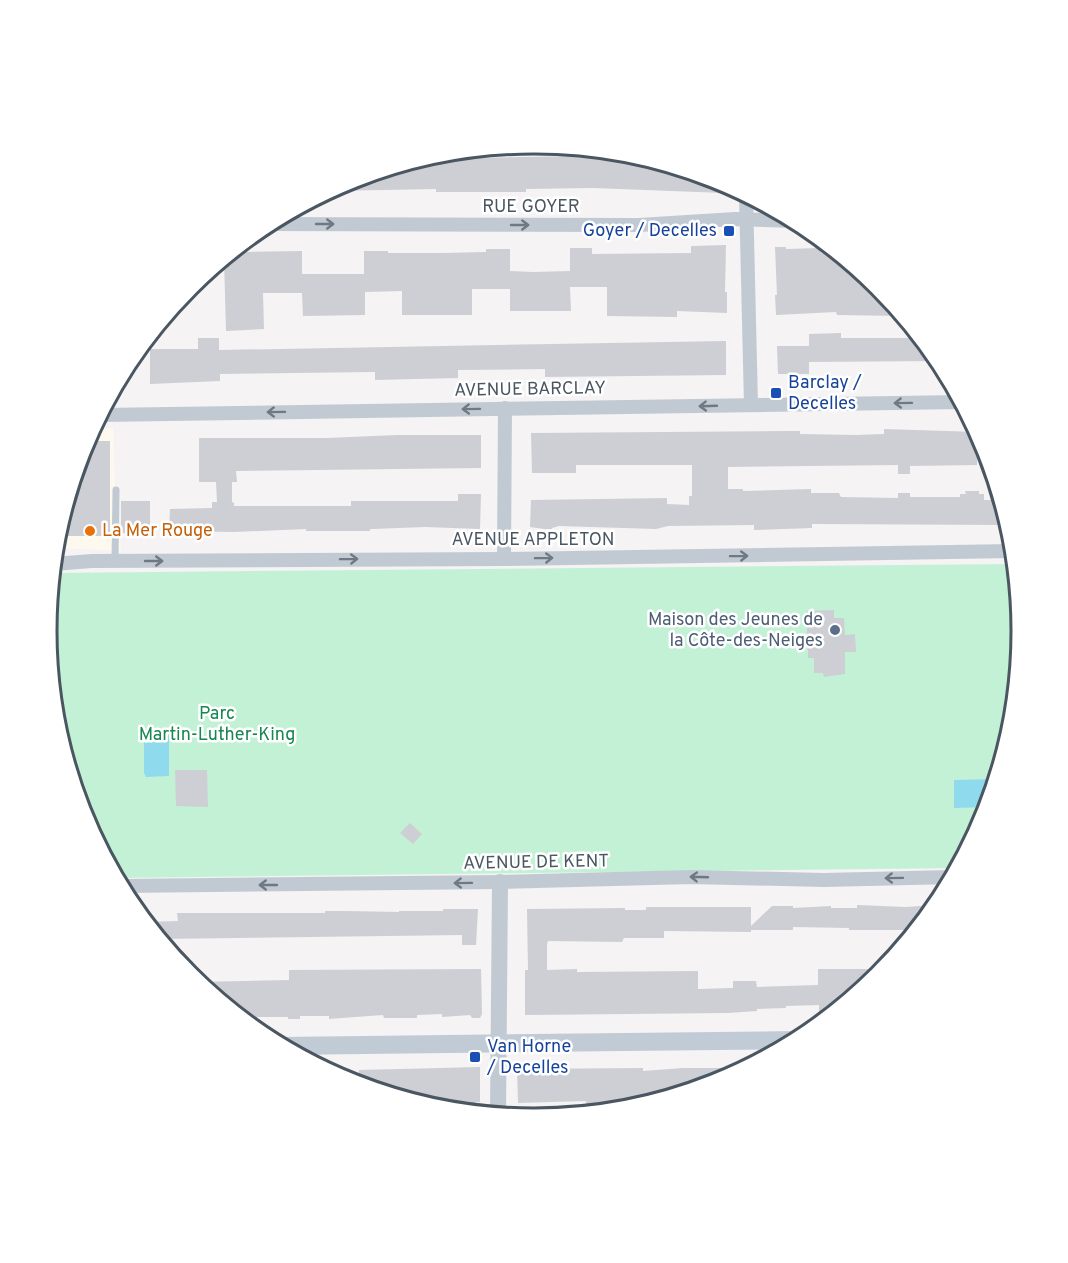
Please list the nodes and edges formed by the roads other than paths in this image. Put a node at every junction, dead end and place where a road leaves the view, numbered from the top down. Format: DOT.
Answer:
graph roads {
  1 [pos="746,205"];
  2 [pos="747,219"];
  3 [pos="775,220"];
  4 [pos="286,224"];
  5 [pos="952,402"];
  6 [pos="751,405"];
  7 [pos="505,408"];
  8 [pos="109,415"];
  9 [pos="116,490"];
  10 [pos="1004,551"];
  11 [pos="504,559"];
  12 [pos="115,561"];
  13 [pos="62,564"];
  14 [pos="943,877"];
  15 [pos="500,882"];
  16 [pos="130,886"];
  17 [pos="780,1040"];
  18 [pos="499,1044"];
  19 [pos="297,1046"];
  20 [pos="498,1107"];
  1 -- 2 [label="street"];
  2 -- 3 [label="street, RUE GOYER"];
  4 -- 2 [label="street, RUE GOYER, one-way"];
  2 -- 6 [label="street"];
  5 -- 6 [label="street, AVENUE BARCLAY, one-way"];
  6 -- 7 [label="street, AVENUE BARCLAY, one-way"];
  7 -- 8 [label="street, AVENUE BARCLAY, one-way"];
  7 -- 11 [label="street"];
  9 -- 12 [label="lane"];
  11 -- 10 [label="street, AVENUE APPLETON, one-way"];
  12 -- 11 [label="street, AVENUE APPLETON, one-way"];
  12 -- 13 [label="street, AVENUE APPLETON"];
  14 -- 15 [label="street, AVENUE DE KENT, one-way"];
  15 -- 16 [label="street, AVENUE DE KENT, one-way"];
  15 -- 18 [label="street"];
  17 -- 18 [label="main road"];
  18 -- 19 [label="main road"];
  18 -- 20 [label="street"];
}
